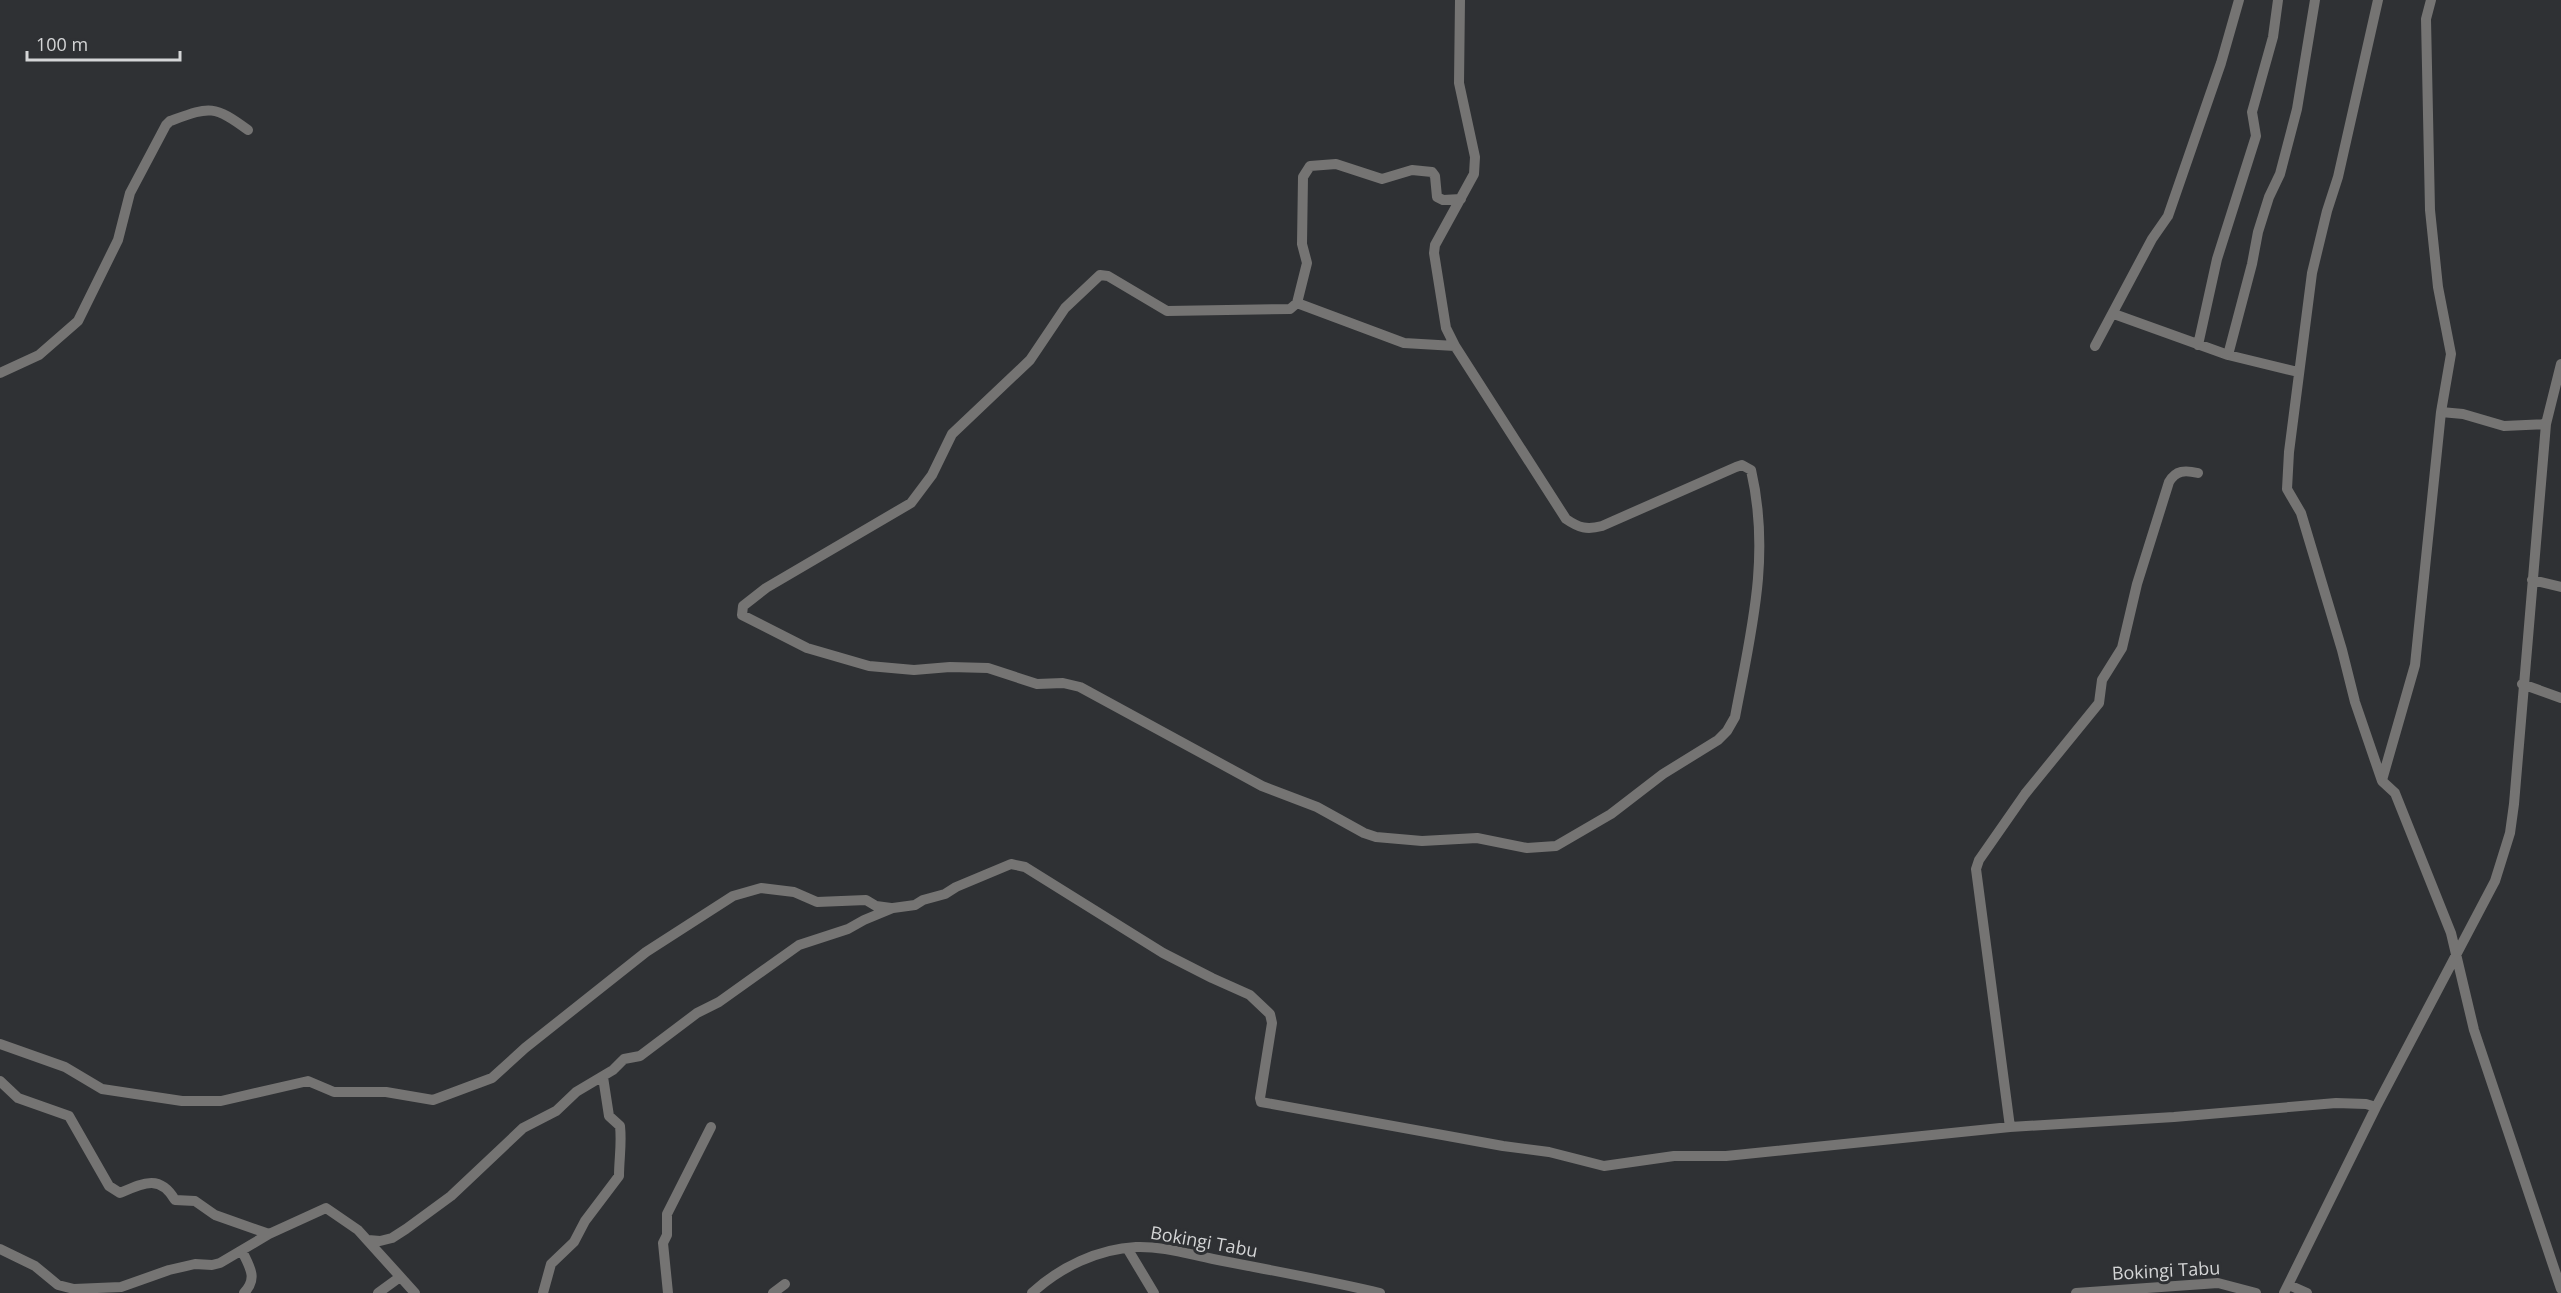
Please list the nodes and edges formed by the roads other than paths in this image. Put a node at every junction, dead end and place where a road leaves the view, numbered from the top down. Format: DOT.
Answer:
graph roads {
  1 [pos="1460,0"];
  2 [pos="2239,0"];
  3 [pos="2278,0"];
  4 [pos="2315,0"];
  5 [pos="2378,0"];
  6 [pos="2430,0"];
  7 [pos="248,130"];
  8 [pos="1461,199"];
  9 [pos="1297,303"];
  10 [pos="2114,314"];
  11 [pos="2198,345"];
  12 [pos="1455,346"];
  13 [pos="2095,346"];
  14 [pos="2228,355"];
  15 [pos="2561,366"];
  16 [pos="2298,372"];
  17 [pos="0,373"];
  18 [pos="2556,406"];
  19 [pos="2442,412"];
  20 [pos="2546,424"];
  21 [pos="2198,473"];
  22 [pos="2532,580"];
  23 [pos="2561,587"];
  24 [pos="2522,684"];
  25 [pos="2561,698"];
  26 [pos="2382,780"];
  27 [pos="893,908"];
  28 [pos="2457,955"];
  29 [pos="0,1044"];
  30 [pos="603,1077"];
  31 [pos="0,1081"];
  32 [pos="2376,1107"];
  33 [pos="711,1127"];
  34 [pos="2010,1127"];
  35 [pos="269,1234"];
  36 [pos="368,1240"];
  37 [pos="1127,1248"];
  38 [pos="0,1249"];
  39 [pos="242,1251"];
  40 [pos="400,1277"];
  41 [pos="784,1284"];
  42 [pos="2286,1289"];
  43 [pos="2561,1290"];
  44 [pos="244,1293"];
  45 [pos="378,1293"];
  46 [pos="415,1293"];
  47 [pos="543,1293"];
  48 [pos="668,1293"];
  49 [pos="773,1293"];
  50 [pos="1032,1293"];
  51 [pos="1154,1293"];
  52 [pos="1380,1293"];
  53 [pos="2076,1293"];
  54 [pos="2256,1293"];
  55 [pos="2307,1293"];
  1 -- 8 [label="street"];
  2 -- 10 [label="street"];
  3 -- 11 [label="street"];
  4 -- 14 [label="street"];
  5 -- 16 [label="street"];
  6 -- 19 [label="street"];
  7 -- 17 [label="street"];
  8 -- 9 [label="street"];
  8 -- 12 [label="street"];
  9 -- 12 [label="street"];
  9 -- 12 [label="street"];
  10 -- 11 [label="street"];
  10 -- 13 [label="street"];
  11 -- 14 [label="street"];
  14 -- 16 [label="street"];
  15 -- 18 [label="street"];
  16 -- 26 [label="street"];
  18 -- 20 [label="street"];
  19 -- 20 [label="street"];
  19 -- 26 [label="street"];
  20 -- 22 [label="street"];
  21 -- 34 [label="street"];
  22 -- 23 [label="street"];
  22 -- 24 [label="street"];
  24 -- 25 [label="street"];
  24 -- 28 [label="street"];
  26 -- 28 [label="street"];
  27 -- 29 [label="street"];
  27 -- 30 [label="street"];
  27 -- 34 [label="street"];
  28 -- 32 [label="street"];
  28 -- 43 [label="street"];
  30 -- 36 [label="street"];
  30 -- 47 [label="street"];
  31 -- 35 [label="street"];
  32 -- 34 [label="street"];
  32 -- 42 [label="street"];
  33 -- 48 [label="street"];
  35 -- 36 [label="street"];
  35 -- 39 [label="street"];
  36 -- 40 [label="street"];
  37 -- 50 [label="street, Bokingi Tabu"];
  37 -- 51 [label="street"];
  37 -- 52 [label="street, Bokingi Tabu"];
  38 -- 39 [label="street"];
  39 -- 44 [label="street"];
  40 -- 45 [label="street"];
  40 -- 46 [label="street"];
  41 -- 49 [label="street"];
  42 -- 55 [label="street"];
  53 -- 54 [label="street, Bokingi Tabu"];
}
